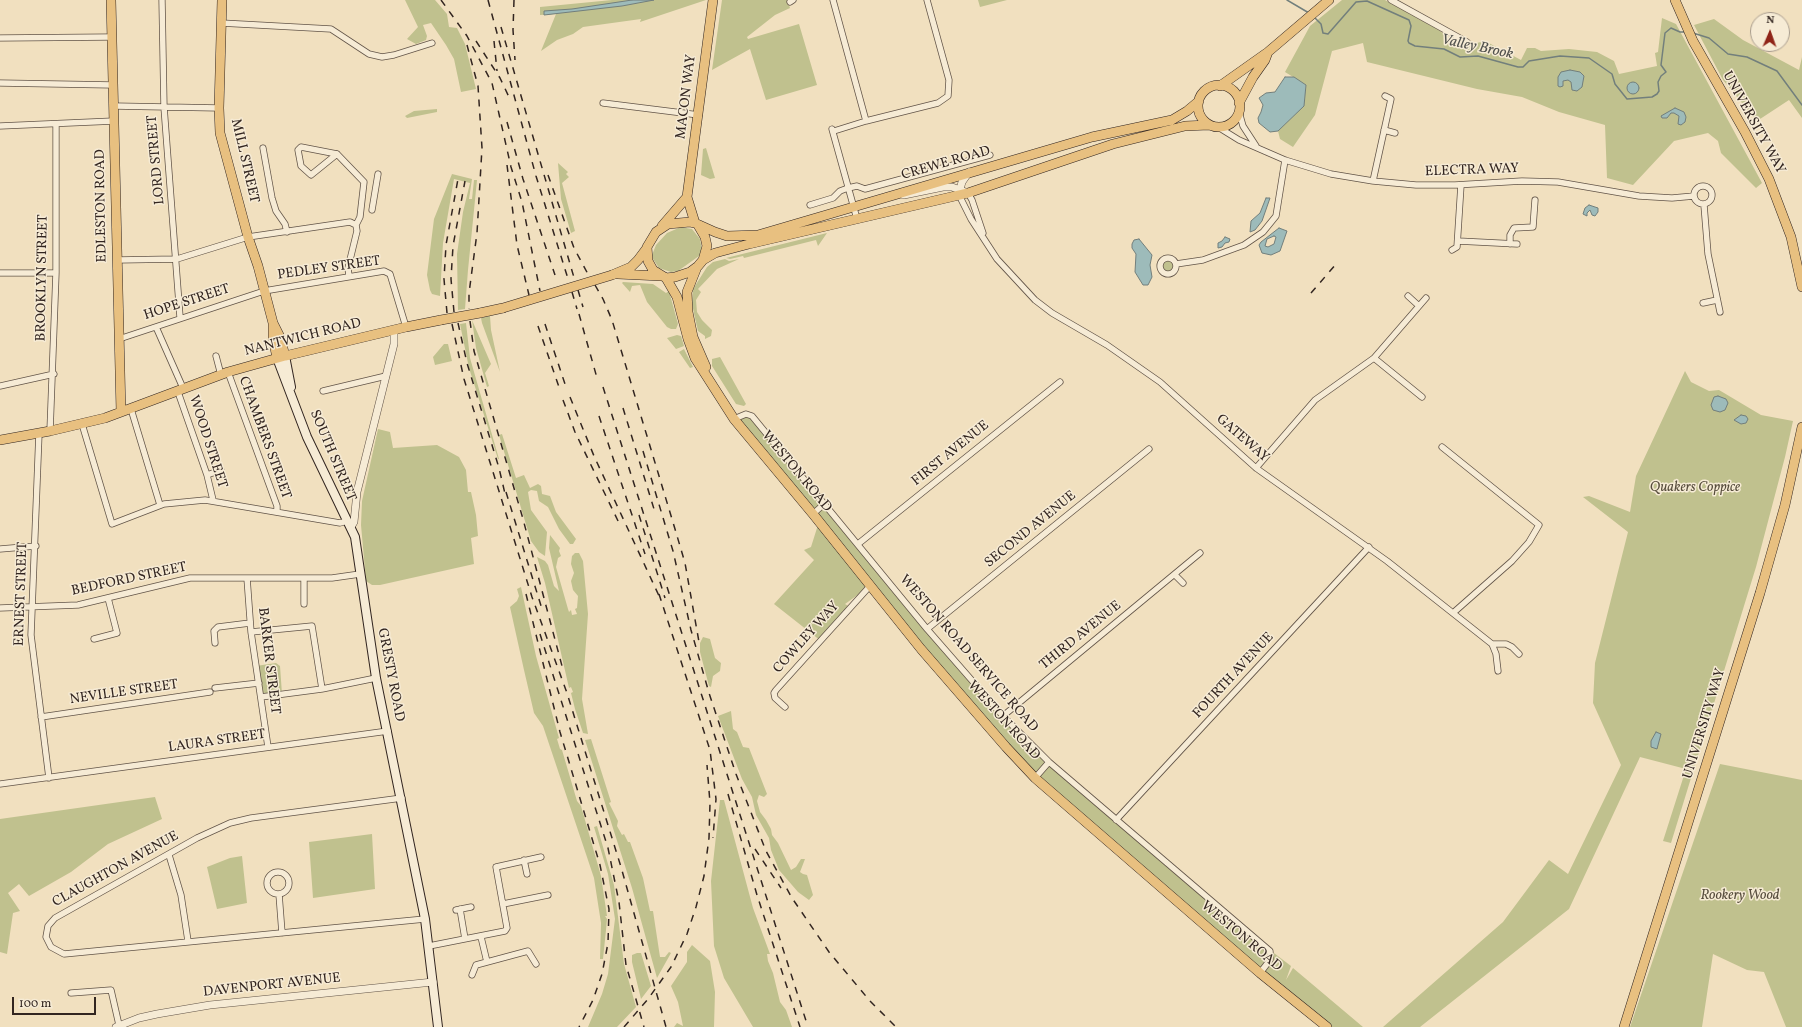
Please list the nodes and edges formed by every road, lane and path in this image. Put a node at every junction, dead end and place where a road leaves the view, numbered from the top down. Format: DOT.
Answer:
graph roads {
  1 [pos="111,0"];
  2 [pos="162,0"];
  3 [pos="222,0"];
  4 [pos="713,0"];
  5 [pos="833,0"];
  6 [pos="928,0"];
  7 [pos="1329,0"];
  8 [pos="1392,0"];
  9 [pos="1675,0"];
  10 [pos="221,23"];
  11 [pos="112,37"];
  12 [pos="0,38"];
  13 [pos="1467,42"];
  14 [pos="432,43"];
  15 [pos="1268,52"];
  16 [pos="0,83"];
  17 [pos="113,85"];
  18 [pos="1220,86"];
  19 [pos="1385,96"];
  20 [pos="1199,101"];
  21 [pos="603,103"];
  22 [pos="114,106"];
  23 [pos="164,107"];
  24 [pos="219,108"];
  25 [pos="1239,108"];
  26 [pos="699,115"];
  27 [pos="114,121"];
  28 [pos="866,121"];
  29 [pos="56,124"];
  30 [pos="1209,124"];
  31 [pos="0,126"];
  32 [pos="1218,127"];
  33 [pos="1384,130"];
  34 [pos="1395,133"];
  35 [pos="1257,146"];
  36 [pos="263,148"];
  37 [pos="337,154"];
  38 [pos="990,155"];
  39 [pos="1285,160"];
  40 [pos="969,172"];
  41 [pos="378,174"];
  42 [pos="1373,181"];
  43 [pos="1461,185"];
  44 [pos="848,188"];
  45 [pos="364,192"];
  46 [pos="962,193"];
  47 [pos="374,195"];
  48 [pos="1694,196"];
  49 [pos="687,197"];
  50 [pos="884,197"];
  51 [pos="1535,200"];
  52 [pos="810,205"];
  53 [pos="1704,205"];
  54 [pos="853,207"];
  55 [pos="372,210"];
  56 [pos="857,219"];
  57 [pos="356,224"];
  58 [pos="696,224"];
  59 [pos="662,227"];
  60 [pos="287,232"];
  61 [pos="248,237"];
  62 [pos="986,242"];
  63 [pos="1458,242"];
  64 [pos="1510,244"];
  65 [pos="1518,244"];
  66 [pos="647,247"];
  67 [pos="1452,250"];
  68 [pos="177,259"];
  69 [pos="117,260"];
  70 [pos="700,263"];
  71 [pos="1176,264"];
  72 [pos="0,273"];
  73 [pos="56,273"];
  74 [pos="614,274"];
  75 [pos="349,276"];
  76 [pos="664,277"];
  77 [pos="1802,287"];
  78 [pos="264,291"];
  79 [pos="1408,296"];
  80 [pos="1426,298"];
  81 [pos="1717,300"];
  82 [pos="1703,303"];
  83 [pos="1419,306"];
  84 [pos="1720,312"];
  85 [pos="180,318"];
  86 [pos="156,327"];
  87 [pos="406,327"];
  88 [pos="394,330"];
  89 [pos="119,339"];
  90 [pos="216,356"];
  91 [pos="281,357"];
  92 [pos="1374,358"];
  93 [pos="224,373"];
  94 [pos="54,374"];
  95 [pos="386,376"];
  96 [pos="711,382"];
  97 [pos="1060,382"];
  98 [pos="0,386"];
  99 [pos="181,390"];
  100 [pos="323,391"];
  101 [pos="1422,397"];
  102 [pos="131,409"];
  103 [pos="120,412"];
  104 [pos="734,419"];
  105 [pos="82,424"];
  106 [pos="1802,427"];
  107 [pos="50,431"];
  108 [pos="39,433"];
  109 [pos="0,440"];
  110 [pos="1442,447"];
  111 [pos="1150,449"];
  112 [pos="1256,468"];
  113 [pos="221,470"];
  114 [pos="207,475"];
  115 [pos="213,500"];
  116 [pos="824,504"];
  117 [pos="160,505"];
  118 [pos="277,512"];
  119 [pos="813,514"];
  120 [pos="349,524"];
  121 [pos="858,544"];
  122 [pos="36,546"];
  123 [pos="1369,547"];
  124 [pos="0,549"];
  125 [pos="1200,553"];
  126 [pos="360,574"];
  127 [pos="1175,575"];
  128 [pos="247,578"];
  129 [pos="304,578"];
  130 [pos="1183,583"];
  131 [pos="870,586"];
  132 [pos="108,598"];
  133 [pos="304,604"];
  134 [pos="0,608"];
  135 [pos="32,608"];
  136 [pos="1453,613"];
  137 [pos="250,623"];
  138 [pos="927,629"];
  139 [pos="251,632"];
  140 [pos="94,639"];
  141 [pos="215,643"];
  142 [pos="1492,644"];
  143 [pos="1519,654"];
  144 [pos="1498,671"];
  145 [pos="376,678"];
  146 [pos="259,683"];
  147 [pos="322,689"];
  148 [pos="261,697"];
  149 [pos="785,707"];
  150 [pos="1003,716"];
  151 [pos="41,717"];
  152 [pos="388,730"];
  153 [pos="268,747"];
  154 [pos="1049,762"];
  155 [pos="49,778"];
  156 [pos="1035,778"];
  157 [pos="0,784"];
  158 [pos="402,798"];
  159 [pos="1116,820"];
  160 [pos="168,854"];
  161 [pos="541,856"];
  162 [pos="524,860"];
  163 [pos="527,874"];
  164 [pos="279,894"];
  165 [pos="548,895"];
  166 [pos="504,904"];
  167 [pos="471,907"];
  168 [pos="425,919"];
  169 [pos="282,932"];
  170 [pos="481,937"];
  171 [pos="465,939"];
  172 [pos="188,941"];
  173 [pos="429,946"];
  174 [pos="487,962"];
  175 [pos="536,964"];
  176 [pos="1260,972"];
  177 [pos="472,975"];
  178 [pos="434,982"];
  179 [pos="71,993"];
  180 [pos="118,1026"];
  181 [pos="438,1027"];
  182 [pos="1327,1027"];
  183 [pos="1624,1027"];
  1 -- 11 [label="main road, EDLESTON ROAD"];
  2 -- 23 [label="street, LORD STREET"];
  3 -- 10 [label="main road, MILL STREET"];
  4 -- 26 [label="main road, MACON WAY"];
  5 -- 28 [label="street"];
  6 -- 28 [label="street"];
  7 -- 15 [label="main road"];
  8 -- 13 [label="street"];
  9 -- 77 [label="main road, UNIVERSITY WAY"];
  10 -- 14 [label="street"];
  10 -- 24 [label="main road, MILL STREET"];
  11 -- 12 [label="street"];
  11 -- 17 [label="main road, EDLESTON ROAD"];
  15 -- 18 [label="main road"];
  15 -- 25 [label="main road"];
  16 -- 17 [label="street"];
  17 -- 22 [label="main road, EDLESTON ROAD"];
  18 -- 20 [label="main road"];
  18 -- 25 [label="main road"];
  19 -- 33 [label="street"];
  20 -- 30 [label="main road"];
  20 -- 40 [label="main road, CREWE ROAD"];
  21 -- 26 [label="street"];
  22 -- 23 [label="street"];
  22 -- 27 [label="main road, EDLESTON ROAD"];
  23 -- 24 [label="street"];
  23 -- 68 [label="street, LORD STREET"];
  24 -- 61 [label="main road, MILL STREET"];
  25 -- 32 [label="main road"];
  25 -- 35 [label="street, ELECTRA WAY"];
  26 -- 49 [label="main road, MACON WAY"];
  27 -- 29 [label="street"];
  27 -- 69 [label="main road, EDLESTON ROAD"];
  28 -- 44 [label="street"];
  29 -- 31 [label="street"];
  29 -- 73 [label="street, BROOKLYN STREET"];
  30 -- 32 [label="main road"];
  30 -- 46 [label="main road"];
  32 -- 35 [label="street, ELECTRA WAY"];
  33 -- 34 [label="street"];
  33 -- 42 [label="street"];
  35 -- 39 [label="street, ELECTRA WAY"];
  36 -- 60 [label="street"];
  37 -- 37 [label="street"];
  37 -- 45 [label="street"];
  38 -- 44 [label="street, CREWE ROAD"];
  39 -- 42 [label="street, ELECTRA WAY"];
  39 -- 71 [label="street"];
  40 -- 46 [label="street"];
  40 -- 50 [label="main road, CREWE ROAD"];
  41 -- 47 [label="street"];
  42 -- 43 [label="street, ELECTRA WAY"];
  43 -- 48 [label="street, ELECTRA WAY"];
  43 -- 63 [label="street"];
  44 -- 52 [label="street"];
  44 -- 54 [label="street"];
  45 -- 47 [label="street"];
  45 -- 57 [label="street"];
  46 -- 50 [label="street"];
  46 -- 56 [label="main road"];
  46 -- 62 [label="street, GATEWAY"];
  46 -- 62 [label="street, GATEWAY"];
  47 -- 55 [label="street"];
  48 -- 53 [label="street"];
  48 -- 53 [label="street"];
  49 -- 58 [label="main road, MACON WAY"];
  49 -- 59 [label="main road"];
  50 -- 54 [label="main road, CREWE ROAD"];
  51 -- 64 [label="street"];
  53 -- 81 [label="street"];
  54 -- 56 [label="street"];
  54 -- 58 [label="main road, CREWE ROAD"];
  56 -- 70 [label="main road"];
  57 -- 60 [label="street"];
  57 -- 75 [label="street"];
  58 -- 59 [label="main road"];
  58 -- 70 [label="main road"];
  59 -- 66 [label="main road"];
  60 -- 61 [label="street"];
  61 -- 68 [label="street"];
  61 -- 78 [label="main road, MILL STREET"];
  62 -- 112 [label="street, GATEWAY"];
  63 -- 64 [label="street"];
  63 -- 67 [label="street"];
  64 -- 65 [label="street"];
  66 -- 74 [label="main road, NANTWICH ROAD"];
  66 -- 76 [label="main road"];
  68 -- 69 [label="street"];
  68 -- 85 [label="street, LORD STREET"];
  69 -- 89 [label="main road, EDLESTON ROAD"];
  70 -- 76 [label="main road"];
  70 -- 96 [label="main road, WESTON ROAD"];
  72 -- 73 [label="street"];
  73 -- 94 [label="street, BROOKLYN STREET"];
  74 -- 76 [label="main road, NANTWICH ROAD"];
  74 -- 87 [label="main road, NANTWICH ROAD, bridge"];
  75 -- 78 [label="street, PEDLEY STREET"];
  75 -- 87 [label="street, PEDLEY STREET"];
  76 -- 96 [label="main road, WESTON ROAD"];
  78 -- 85 [label="street, HOPE STREET"];
  78 -- 91 [label="main road, MILL STREET"];
  79 -- 83 [label="street"];
  80 -- 83 [label="street"];
  81 -- 82 [label="street"];
  81 -- 84 [label="street"];
  83 -- 92 [label="street"];
  85 -- 86 [label="street, HOPE STREET"];
  86 -- 89 [label="street, HOPE STREET"];
  86 -- 99 [label="street, WOOD STREET"];
  87 -- 88 [label="main road, NANTWICH ROAD"];
  88 -- 91 [label="main road, NANTWICH ROAD"];
  88 -- 95 [label="street"];
  89 -- 103 [label="main road, EDLESTON ROAD"];
  90 -- 93 [label="street, CHAMBERS STREET"];
  91 -- 93 [label="main road, NANTWICH ROAD"];
  91 -- 120 [label="main road, SOUTH STREET"];
  92 -- 101 [label="street"];
  92 -- 112 [label="street"];
  93 -- 99 [label="main road, NANTWICH ROAD"];
  93 -- 118 [label="street, CHAMBERS STREET"];
  94 -- 98 [label="street"];
  94 -- 107 [label="street, BROOKLYN STREET"];
  95 -- 100 [label="street"];
  95 -- 120 [label="street"];
  96 -- 104 [label="main road, WESTON ROAD"];
  97 -- 121 [label="street, FIRST AVENUE"];
  99 -- 102 [label="main road, NANTWICH ROAD"];
  99 -- 114 [label="street, WOOD STREET"];
  102 -- 103 [label="main road, NANTWICH ROAD"];
  102 -- 117 [label="street"];
  103 -- 105 [label="main road, NANTWICH ROAD"];
  104 -- 116 [label="street, WESTON ROAD SERVICE ROAD"];
  104 -- 119 [label="main road, WESTON ROAD"];
  105 -- 107 [label="main road, NANTWICH ROAD"];
  105 -- 117 [label="street"];
  106 -- 183 [label="main road, UNIVERSITY WAY"];
  107 -- 108 [label="main road, NANTWICH ROAD"];
  108 -- 109 [label="main road, NANTWICH ROAD"];
  108 -- 122 [label="street, ERNEST STREET"];
  110 -- 136 [label="street"];
  111 -- 138 [label="street, SECOND AVENUE"];
  112 -- 123 [label="street, GATEWAY"];
  113 -- 114 [label="street"];
  114 -- 115 [label="street, WOOD STREET"];
  115 -- 117 [label="street"];
  115 -- 118 [label="street"];
  116 -- 119 [label="street"];
  116 -- 121 [label="street, WESTON ROAD SERVICE ROAD"];
  118 -- 120 [label="street"];
  119 -- 131 [label="main road, WESTON ROAD"];
  120 -- 126 [label="main road, GRESTY ROAD"];
  121 -- 138 [label="street, WESTON ROAD SERVICE ROAD"];
  122 -- 124 [label="street"];
  122 -- 135 [label="street, ERNEST STREET"];
  123 -- 136 [label="street, GATEWAY"];
  123 -- 159 [label="street, FOURTH AVENUE"];
  125 -- 127 [label="street, THIRD AVENUE"];
  126 -- 129 [label="street, BEDFORD STREET"];
  126 -- 145 [label="main road, GRESTY ROAD"];
  127 -- 130 [label="street"];
  127 -- 150 [label="street, THIRD AVENUE"];
  128 -- 129 [label="street, BEDFORD STREET"];
  128 -- 132 [label="street, BEDFORD STREET"];
  128 -- 137 [label="street, BARKER STREET"];
  129 -- 133 [label="street"];
  131 -- 149 [label="street, COWLEY WAY"];
  131 -- 156 [label="main road, WESTON ROAD"];
  132 -- 135 [label="street, BEDFORD STREET"];
  132 -- 140 [label="street"];
  134 -- 135 [label="street, BEDFORD STREET"];
  135 -- 151 [label="street, ERNEST STREET"];
  136 -- 142 [label="street, GATEWAY"];
  137 -- 139 [label="street, BARKER STREET"];
  137 -- 141 [label="street"];
  138 -- 150 [label="street, WESTON ROAD SERVICE ROAD"];
  139 -- 146 [label="street, BARKER STREET"];
  139 -- 147 [label="street"];
  142 -- 143 [label="street"];
  142 -- 144 [label="street"];
  145 -- 147 [label="street"];
  145 -- 152 [label="main road, GRESTY ROAD"];
  146 -- 148 [label="street, BARKER STREET"];
  146 -- 151 [label="street, NEVILLE STREET"];
  147 -- 148 [label="street"];
  148 -- 153 [label="street, BARKER STREET"];
  150 -- 154 [label="street, WESTON ROAD SERVICE ROAD"];
  151 -- 155 [label="street, ERNEST STREET"];
  152 -- 153 [label="street, LAURA STREET"];
  152 -- 158 [label="main road, GRESTY ROAD"];
  153 -- 155 [label="street, LAURA STREET"];
  154 -- 156 [label="street"];
  154 -- 159 [label="street, WESTON ROAD SERVICE ROAD"];
  155 -- 157 [label="street, LAURA STREET"];
  156 -- 176 [label="main road, WESTON ROAD"];
  158 -- 160 [label="street, CLAUGHTON AVENUE"];
  158 -- 168 [label="main road, GRESTY ROAD"];
  159 -- 176 [label="street, WESTON ROAD SERVICE ROAD"];
  160 -- 172 [label="street"];
  160 -- 172 [label="street, CLAUGHTON AVENUE"];
  161 -- 162 [label="street"];
  162 -- 163 [label="street"];
  162 -- 166 [label="street"];
  164 -- 164 [label="street"];
  164 -- 169 [label="street"];
  165 -- 166 [label="street"];
  166 -- 170 [label="street"];
  167 -- 171 [label="street"];
  168 -- 169 [label="street, CLAUGHTON AVENUE"];
  168 -- 173 [label="main road, GRESTY ROAD"];
  169 -- 172 [label="street, CLAUGHTON AVENUE"];
  170 -- 171 [label="street"];
  170 -- 174 [label="street"];
  171 -- 173 [label="street"];
  173 -- 178 [label="main road, GRESTY ROAD"];
  174 -- 175 [label="street"];
  174 -- 177 [label="street"];
  176 -- 182 [label="main road, WESTON ROAD"];
  178 -- 180 [label="street, DAVENPORT AVENUE"];
  178 -- 181 [label="main road, GRESTY ROAD"];
  179 -- 180 [label="street"];
}
